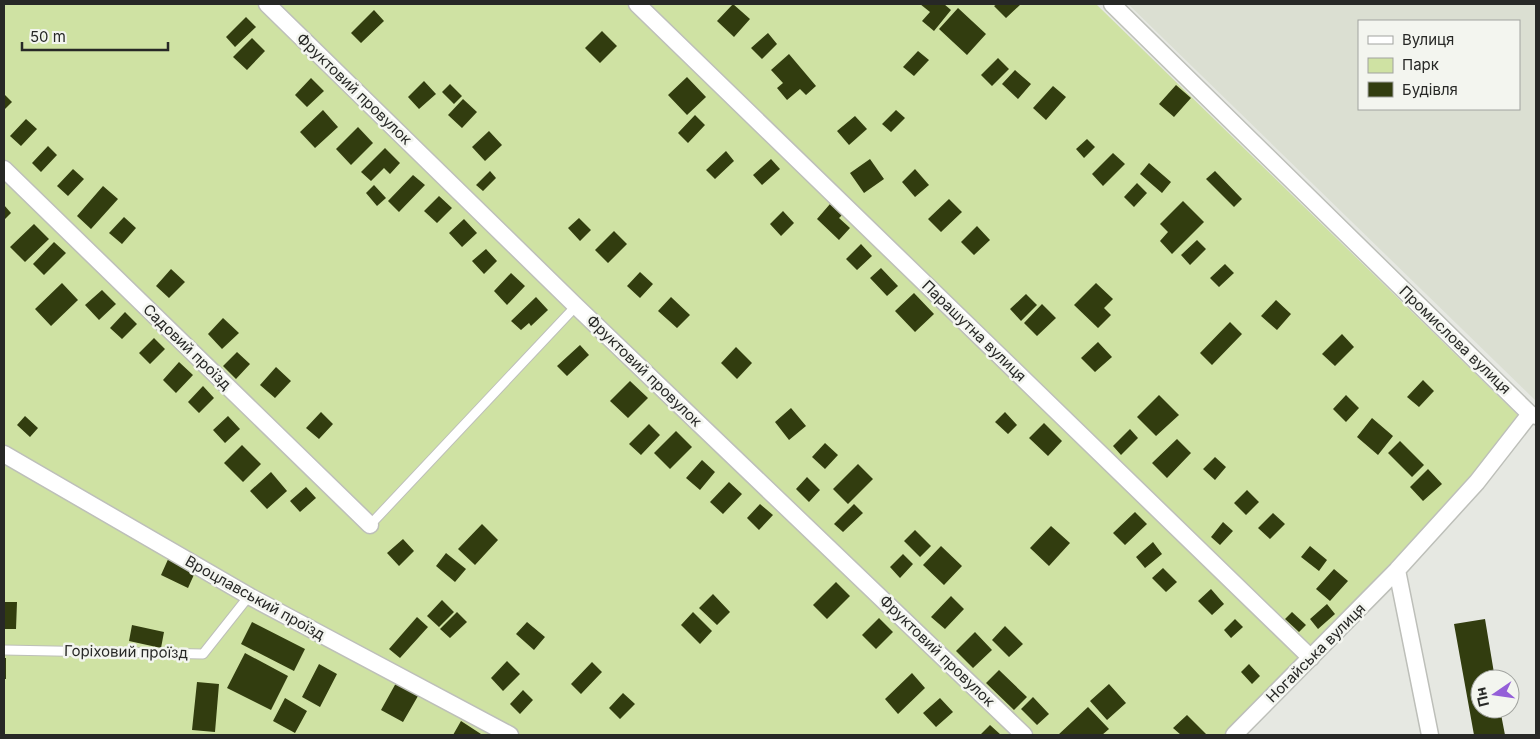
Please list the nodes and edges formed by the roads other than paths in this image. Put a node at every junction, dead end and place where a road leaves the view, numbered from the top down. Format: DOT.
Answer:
graph roads {
  1 [pos="267,4"];
  2 [pos="637,4"];
  3 [pos="1112,4"];
  4 [pos="4,169"];
  5 [pos="576,306"];
  6 [pos="1533,415"];
  7 [pos="4,454"];
  8 [pos="370,525"];
  9 [pos="1397,570"];
  10 [pos="249,596"];
  11 [pos="4,650"];
  12 [pos="1311,658"];
  13 [pos="510,735"];
  14 [pos="1024,735"];
  15 [pos="1234,735"];
  16 [pos="1430,735"];
  1 -- 5 [label="street, Фруктовий провулок"];
  2 -- 12 [label="street, Парашутна вулиця"];
  3 -- 6 [label="street, Промислова вулиця"];
  4 -- 8 [label="street, Садовий проїзд"];
  5 -- 8 [label="lane"];
  5 -- 14 [label="street, Фруктовий провулок"];
  6 -- 9 [label="street, Промислова вулиця"];
  7 -- 10 [label="street, Вроцлавський проїзд"];
  9 -- 12 [label="street, Ногайська вулиця"];
  9 -- 16 [label="street"];
  10 -- 11 [label="lane, Горіховий проїзд"];
  10 -- 13 [label="street, Вроцлавський проїзд"];
  12 -- 15 [label="street, Ногайська вулиця"];
}
